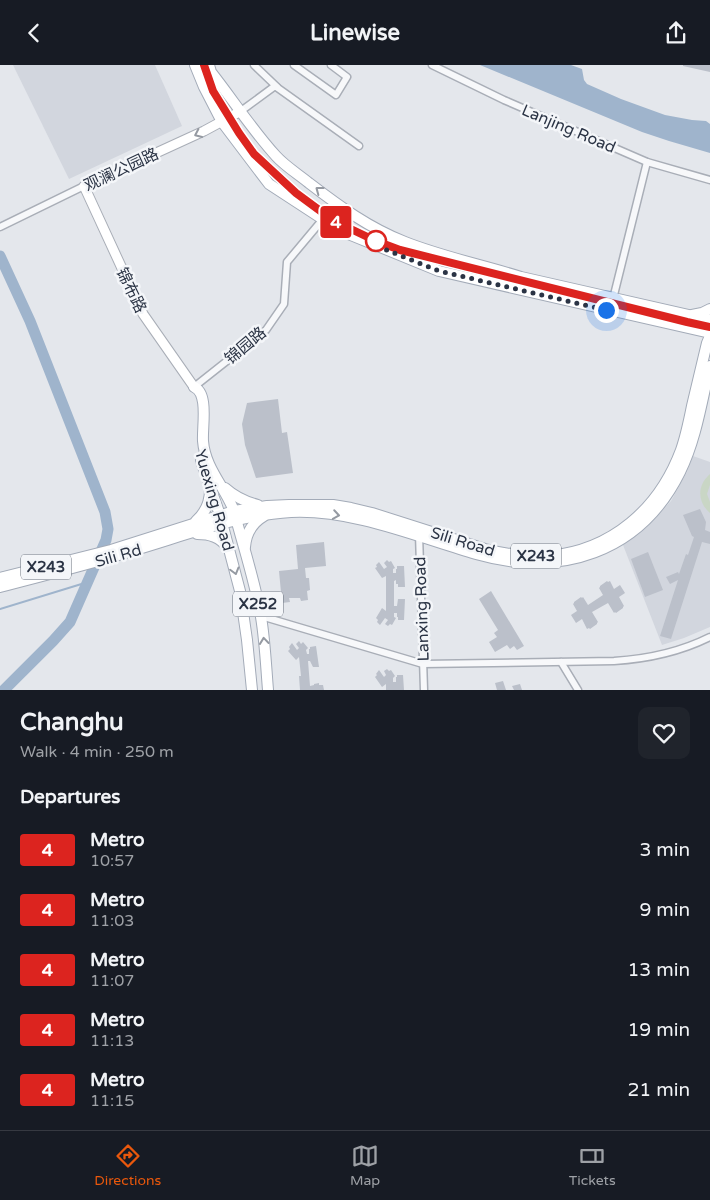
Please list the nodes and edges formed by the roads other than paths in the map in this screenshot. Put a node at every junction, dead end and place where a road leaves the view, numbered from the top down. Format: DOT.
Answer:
graph roads {
  1 [pos="195,65"];
  2 [pos="209,65"];
  3 [pos="254,65"];
  4 [pos="294,65"];
  5 [pos="331,65"];
  6 [pos="432,65"];
  7 [pos="278,87"];
  8 [pos="241,111"];
  9 [pos="222,122"];
  10 [pos="359,146"];
  11 [pos="647,162"];
  12 [pos="710,180"];
  13 [pos="84,186"];
  14 [pos="323,219"];
  15 [pos="0,227"];
  16 [pos="613,299"];
  17 [pos="710,309"];
  18 [pos="688,316"];
  19 [pos="710,321"];
  20 [pos="687,328"];
  21 [pos="710,334"];
  22 [pos="704,355"];
  23 [pos="710,366"];
  24 [pos="708,379"];
  25 [pos="194,387"];
  26 [pos="208,482"];
  27 [pos="220,483"];
  28 [pos="267,511"];
  29 [pos="235,516"];
  30 [pos="221,520"];
  31 [pos="189,529"];
  32 [pos="419,533"];
  33 [pos="230,551"];
  34 [pos="245,553"];
  35 [pos="89,560"];
  36 [pos="0,578"];
  37 [pos="0,587"];
  38 [pos="261,616"];
  39 [pos="710,637"];
  40 [pos="561,662"];
  41 [pos="423,664"];
  42 [pos="252,690"];
  43 [pos="268,690"];
  44 [pos="424,690"];
  45 [pos="578,690"];
  1 -- 9 [label="main road"];
  2 -- 8 [label="main road"];
  3 -- 7 [label="street"];
  4 -- 5 [label="street"];
  6 -- 11 [label="street, Lanjing Road"];
  7 -- 8 [label="street"];
  7 -- 10 [label="street"];
  8 -- 9 [label="main road, 观澜公园路"];
  16 -- 8 [label="main road, one-way"];
  9 -- 13 [label="main road, 观澜公园路, one-way"];
  9 -- 14 [label="main road"];
  11 -- 12 [label="street, Lanjing Road"];
  11 -- 16 [label="street"];
  13 -- 15 [label="street, 观澜公园路"];
  13 -- 25 [label="main road, 锦布路 / X252"];
  14 -- 20 [label="main road"];
  14 -- 25 [label="street, 锦园路"];
  16 -- 18 [label="main road"];
  17 -- 18 [label="main road"];
  18 -- 19 [label="main road"];
  20 -- 21 [label="main road"];
  20 -- 22 [label="main road"];
  21 -- 22 [label="main road, Sili Road / X243"];
  22 -- 32 [label="main road, Sili Road / X243"];
  23 -- 24 [label="main road, X243"];
  24 -- 32 [label="main road, X243"];
  25 -- 26 [label="main road, Yuexing Road / X252"];
  25 -- 27 [label="main road, Yuexing Road / X252"];
  26 -- 30 [label="main road, Yuexing Road / X252"];
  26 -- 31 [label="main road"];
  27 -- 28 [label="main road"];
  27 -- 29 [label="main road, Yuexing Road / X252"];
  28 -- 29 [label="main road, Sili Road / X243"];
  28 -- 32 [label="main road, Sili Road / X243"];
  28 -- 34 [label="main road"];
  29 -- 30 [label="main road, Sili Rd / X243"];
  29 -- 34 [label="main road, Yuexing Road / X252"];
  30 -- 31 [label="main road, Sili Rd / X243"];
  30 -- 33 [label="main road, Yuexing Road / X252"];
  31 -- 33 [label="main road"];
  31 -- 35 [label="main road, Sili Rd / X243"];
  32 -- 41 [label="street, Lanxing Road"];
  33 -- 42 [label="main road, Yuexing Road / X252, one-way"];
  34 -- 38 [label="main road, Yuexing Road / X252"];
  35 -- 36 [label="main road, Sili Rd / X243"];
  35 -- 37 [label="main road, Sili Rd / X243"];
  38 -- 41 [label="street"];
  43 -- 38 [label="main road, Yuexing Road / X252, one-way"];
  39 -- 40 [label="street"];
  40 -- 41 [label="street"];
  40 -- 45 [label="street"];
  41 -- 44 [label="street, Lanxing Road"];
}
